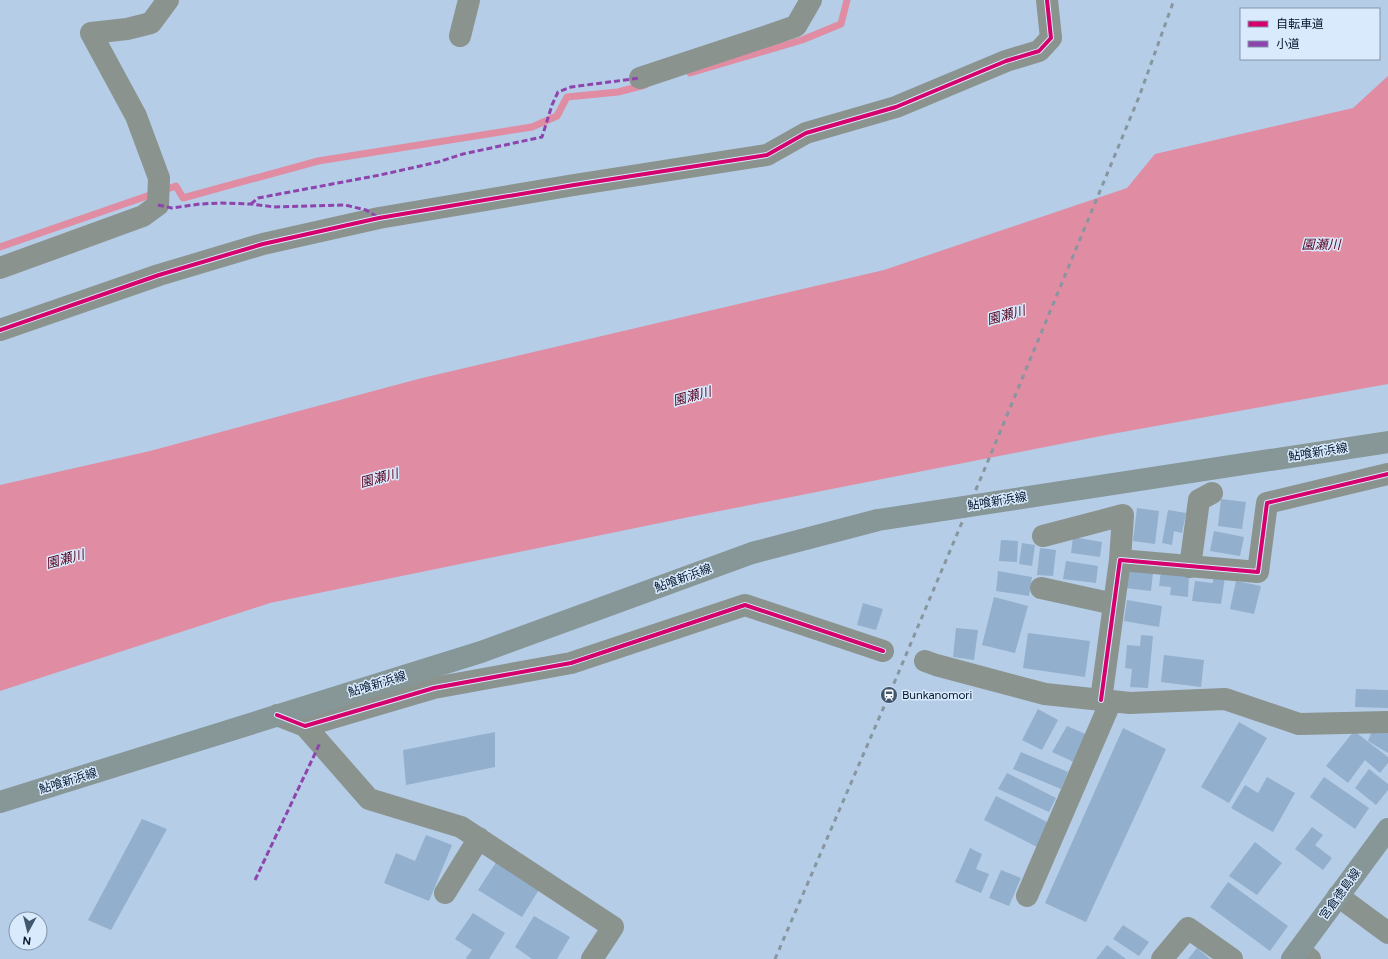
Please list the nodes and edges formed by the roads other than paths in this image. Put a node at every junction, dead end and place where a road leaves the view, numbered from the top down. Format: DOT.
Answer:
graph roads {
  1 [pos="168,0"];
  2 [pos="469,0"];
  3 [pos="811,0"];
  4 [pos="1047,0"];
  5 [pos="460,36"];
  6 [pos="640,78"];
  7 [pos="0,268"];
  8 [pos="0,330"];
  9 [pos="1388,442"];
  10 [pos="1388,474"];
  11 [pos="1212,493"];
  12 [pos="1043,536"];
  13 [pos="1120,560"];
  14 [pos="1190,566"];
  15 [pos="1041,588"];
  16 [pos="1114,604"];
  17 [pos="883,650"];
  18 [pos="925,661"];
  19 [pos="1106,700"];
  20 [pos="278,715"];
  21 [pos="1388,722"];
  22 [pos="305,726"];
  23 [pos="0,802"];
  24 [pos="1388,829"];
  25 [pos="479,838"];
  26 [pos="445,893"];
  27 [pos="1027,896"];
  28 [pos="1338,896"];
  29 [pos="1388,933"];
  30 [pos="1300,956"];
  31 [pos="592,959"];
  32 [pos="1162,959"];
  33 [pos="1232,959"];
  1 -- 7 [label="street"];
  2 -- 5 [label="street"];
  3 -- 6 [label="street"];
  4 -- 8 [label="street"];
  9 -- 20 [label="main road, 鮎喰新浜線"];
  10 -- 14 [label="street"];
  11 -- 14 [label="street"];
  12 -- 13 [label="street"];
  13 -- 14 [label="street"];
  13 -- 16 [label="street"];
  15 -- 16 [label="street"];
  16 -- 19 [label="street"];
  17 -- 22 [label="street"];
  18 -- 19 [label="street"];
  19 -- 21 [label="street"];
  19 -- 27 [label="street"];
  20 -- 22 [label="street"];
  20 -- 23 [label="main road, 鮎喰新浜線"];
  22 -- 25 [label="street"];
  24 -- 28 [label="main road, 宮倉徳島線"];
  25 -- 26 [label="street"];
  25 -- 31 [label="street"];
  28 -- 29 [label="street"];
  28 -- 30 [label="main road, 宮倉徳島線"];
  32 -- 33 [label="street"];
}
